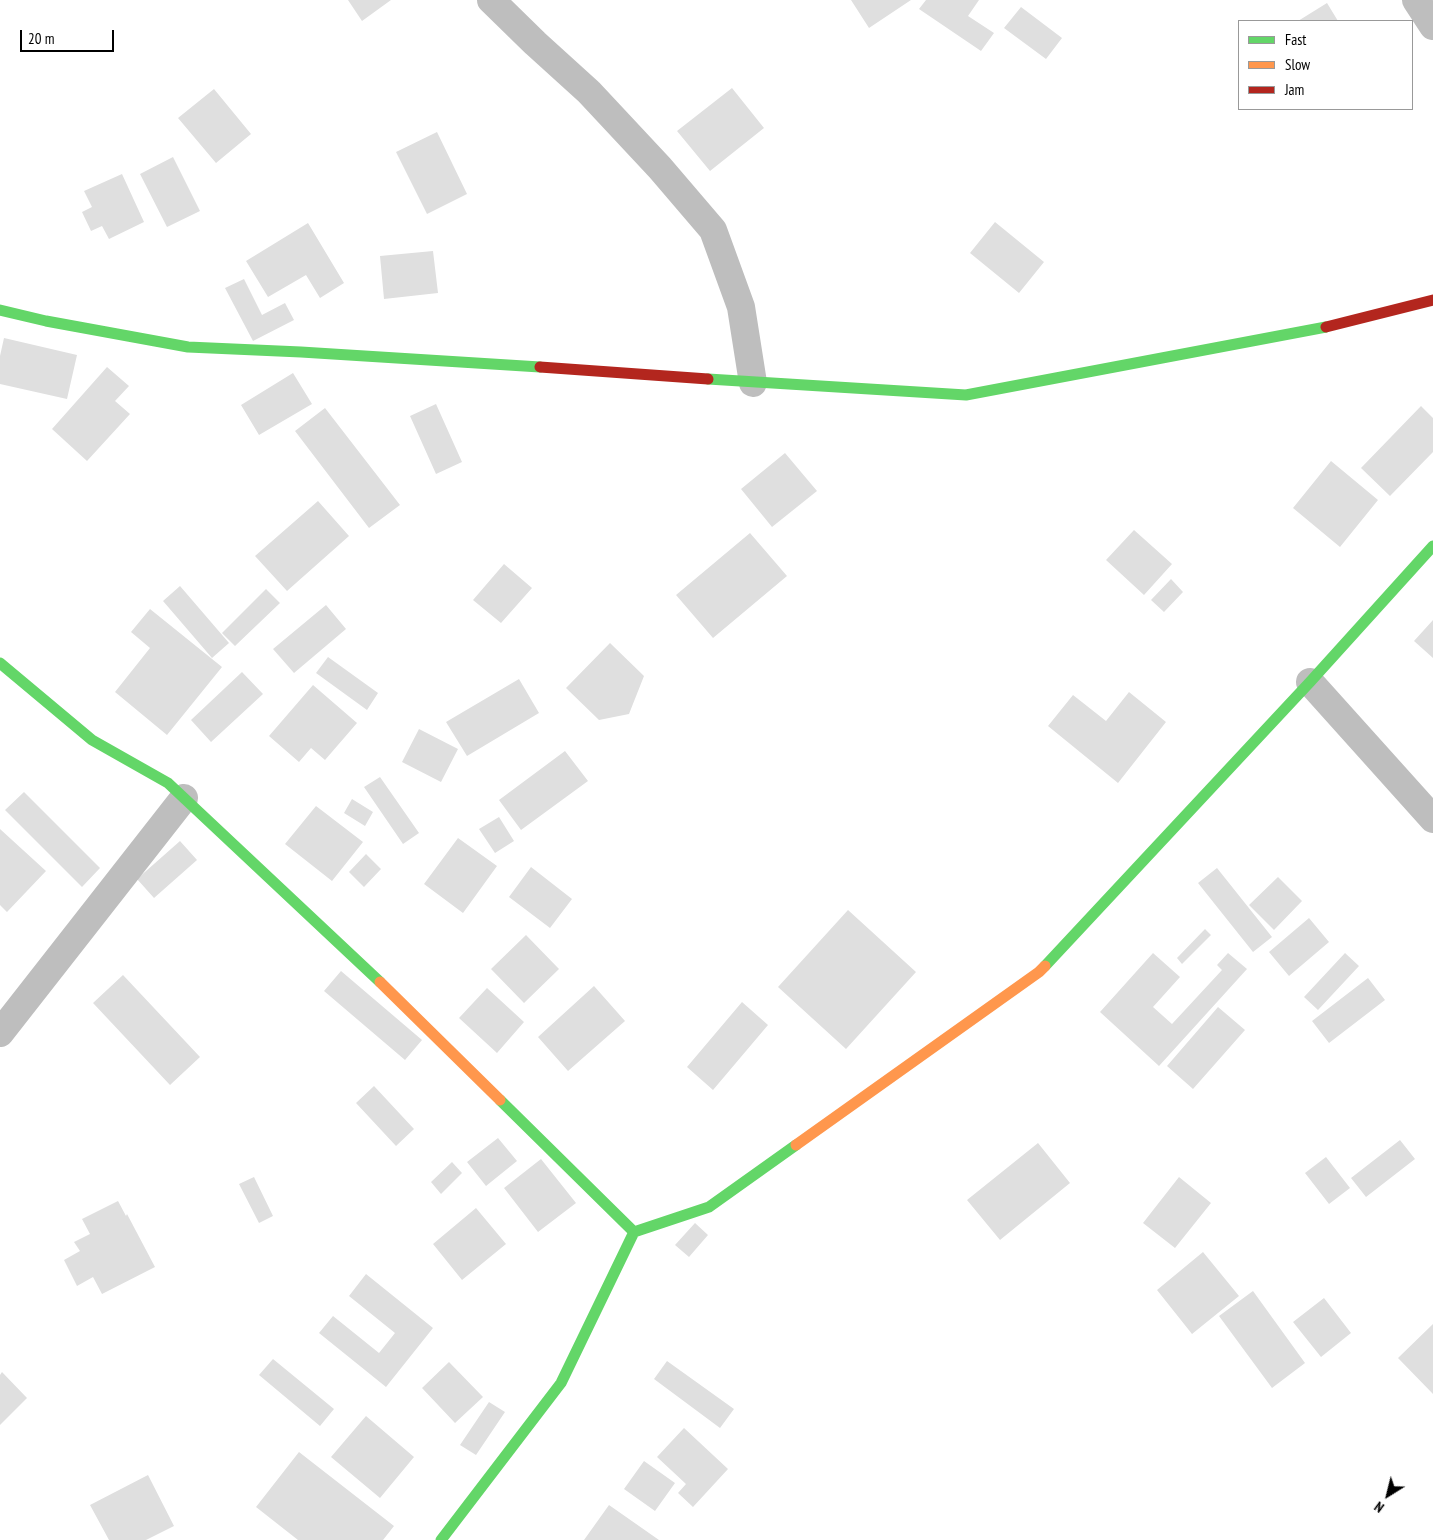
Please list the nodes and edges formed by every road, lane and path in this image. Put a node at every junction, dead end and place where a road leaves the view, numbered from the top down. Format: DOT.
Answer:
graph roads {
  1 [pos="491,0"];
  2 [pos="1416,0"];
  3 [pos="1433,26"];
  4 [pos="1433,300"];
  5 [pos="0,310"];
  6 [pos="753,383"];
  7 [pos="1433,546"];
  8 [pos="0,663"];
  9 [pos="1310,682"];
  10 [pos="184,798"];
  11 [pos="1433,819"];
  12 [pos="0,1033"];
  13 [pos="634,1232"];
  14 [pos="441,1540"];
  1 -- 6 [label="street"];
  2 -- 3 [label="street"];
  4 -- 6 [label="street"];
  5 -- 6 [label="street"];
  7 -- 9 [label="street"];
  8 -- 10 [label="street"];
  9 -- 11 [label="street"];
  9 -- 13 [label="street"];
  10 -- 12 [label="street"];
  10 -- 13 [label="street"];
  13 -- 14 [label="street"];
}
